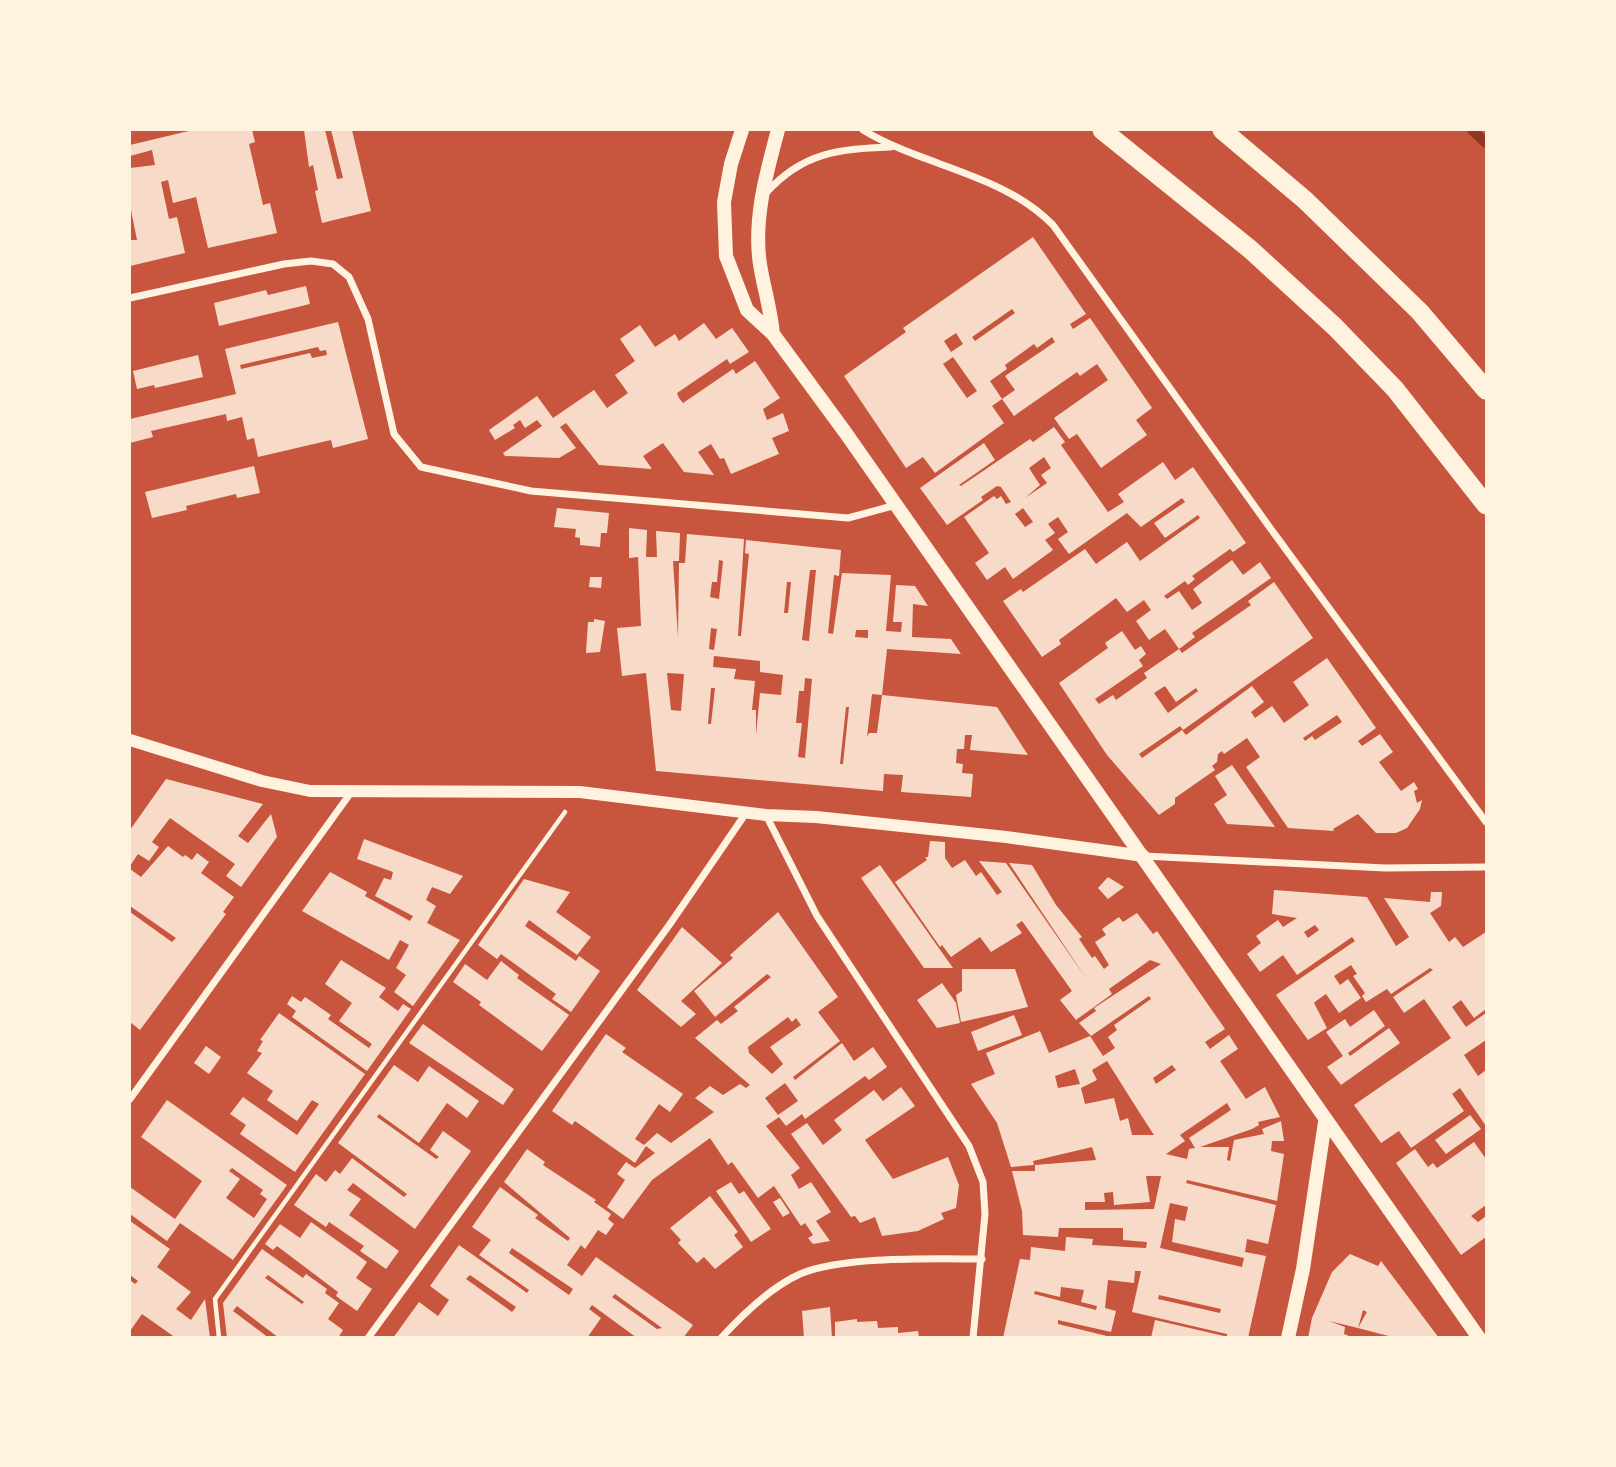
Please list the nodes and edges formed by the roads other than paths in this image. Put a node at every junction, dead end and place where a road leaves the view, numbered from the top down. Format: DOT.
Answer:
graph roads {
  1 [pos="742,130"];
  2 [pos="778,130"];
  3 [pos="863,130"];
  4 [pos="1222,130"];
  5 [pos="1106,131"];
  6 [pos="892,147"];
  7 [pos="763,197"];
  8 [pos="130,298"];
  9 [pos="773,334"];
  10 [pos="1486,390"];
  11 [pos="896,505"];
  12 [pos="1486,505"];
  13 [pos="130,740"];
  14 [pos="352,790"];
  15 [pos="746,813"];
  16 [pos="766,816"];
  17 [pos="1486,822"];
  18 [pos="1144,856"];
  19 [pos="1486,867"];
  20 [pos="130,1100"];
  21 [pos="1325,1122"];
  22 [pos="982,1259"];
  23 [pos="368,1338"];
  24 [pos="721,1338"];
  25 [pos="973,1338"];
  26 [pos="1288,1338"];
  27 [pos="1479,1338"];
  1 -- 9 [label="main road"];
  2 -- 7 [label="main road"];
  3 -- 6 [label="street"];
  4 -- 10 [label="highway"];
  5 -- 12 [label="highway"];
  6 -- 7 [label="street"];
  6 -- 17 [label="street"];
  7 -- 9 [label="main road"];
  8 -- 11 [label="street"];
  9 -- 11 [label="main road"];
  11 -- 18 [label="main road"];
  13 -- 14 [label="street"];
  14 -- 15 [label="street"];
  14 -- 20 [label="street"];
  15 -- 16 [label="street"];
  15 -- 23 [label="street"];
  16 -- 18 [label="street"];
  16 -- 22 [label="street"];
  18 -- 19 [label="street"];
  18 -- 21 [label="main road"];
  21 -- 26 [label="main road"];
  21 -- 27 [label="main road"];
  22 -- 24 [label="street"];
  22 -- 25 [label="street"];
}
